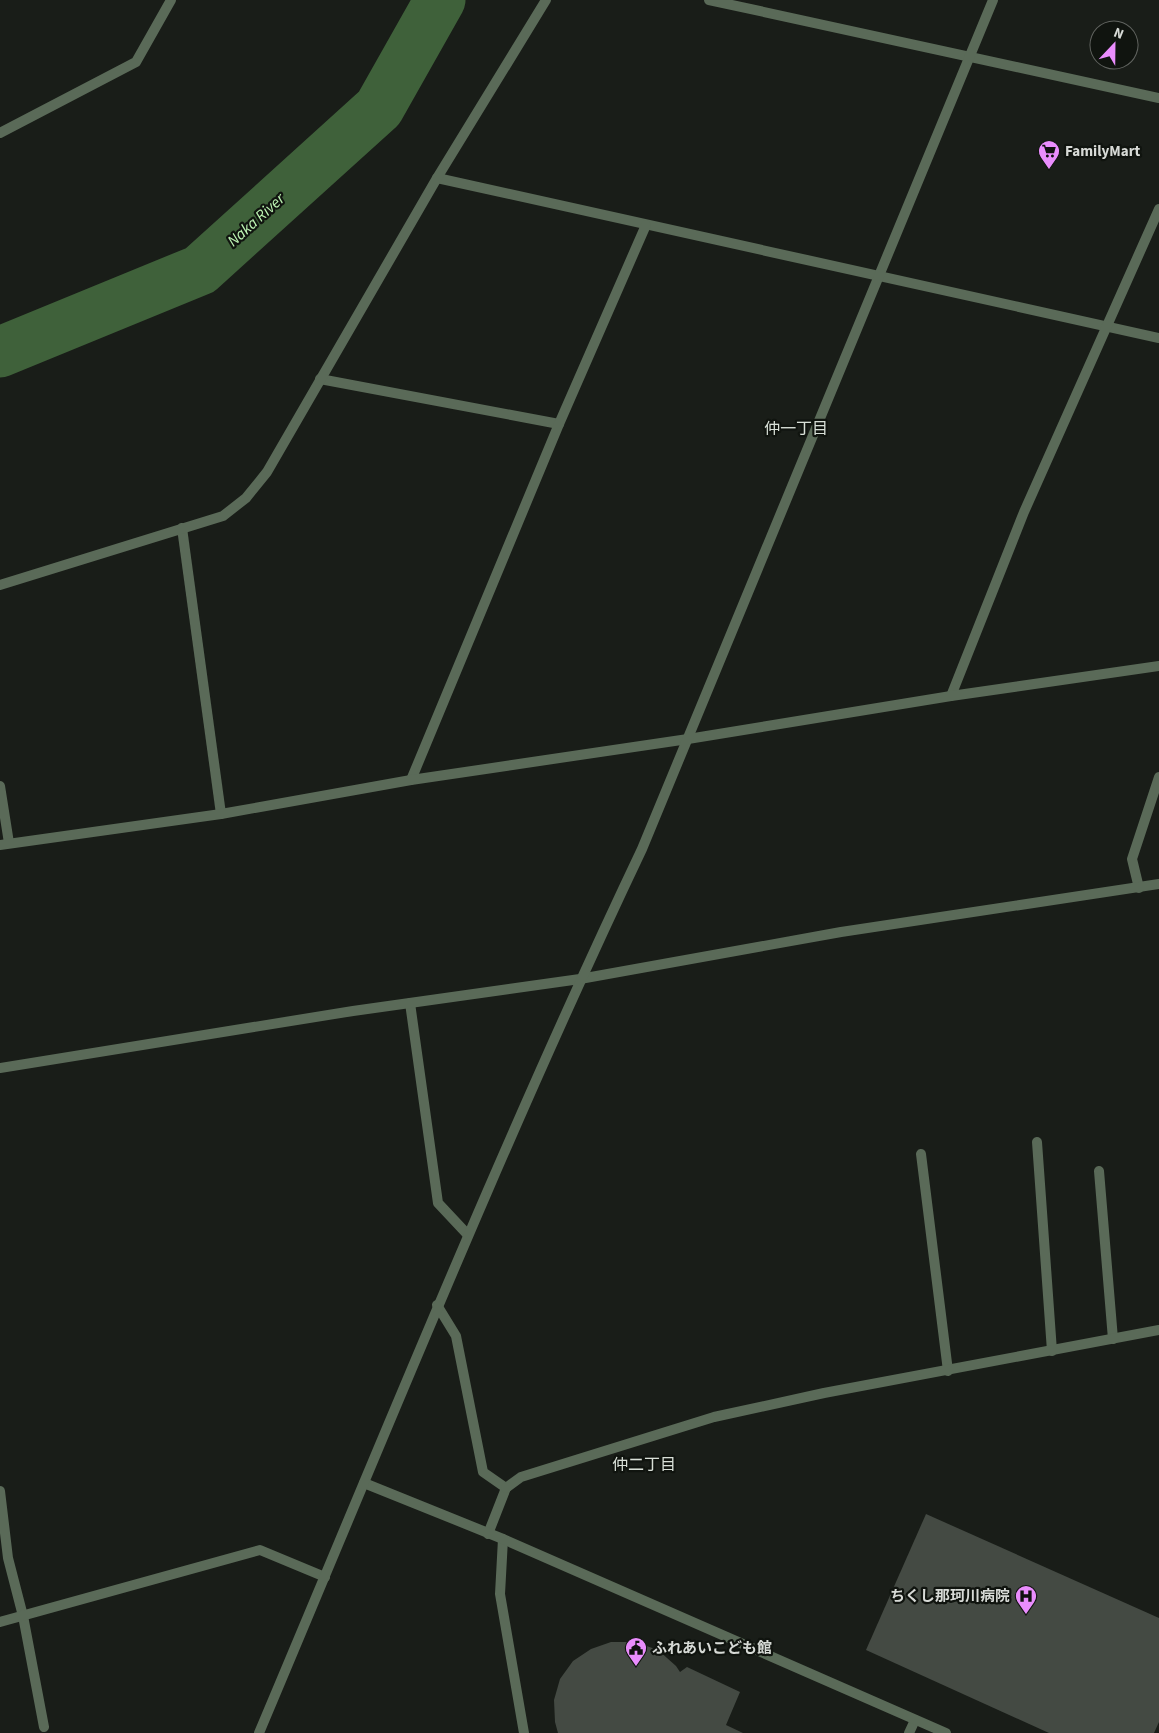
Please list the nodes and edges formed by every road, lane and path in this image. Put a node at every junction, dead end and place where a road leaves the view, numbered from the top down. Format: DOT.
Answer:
graph roads {
  1 [pos="171,0"];
  2 [pos="546,0"];
  3 [pos="709,0"];
  4 [pos="993,0"];
  5 [pos="970,56"];
  6 [pos="1159,98"];
  7 [pos="0,133"];
  8 [pos="437,178"];
  9 [pos="1159,209"];
  10 [pos="646,225"];
  11 [pos="880,275"];
  12 [pos="1108,326"];
  13 [pos="1159,338"];
  14 [pos="320,379"];
  15 [pos="559,424"];
  16 [pos="182,528"];
  17 [pos="0,584"];
  18 [pos="1159,666"];
  19 [pos="952,696"];
  20 [pos="688,740"];
  21 [pos="1159,777"];
  22 [pos="411,780"];
  23 [pos="0,786"];
  24 [pos="221,814"];
  25 [pos="4,844"];
  26 [pos="1159,884"];
  27 [pos="1140,888"];
  28 [pos="580,979"];
  29 [pos="410,1003"];
  30 [pos="0,1068"];
  31 [pos="1037,1142"];
  32 [pos="921,1154"];
  33 [pos="1099,1171"];
  34 [pos="468,1235"];
  35 [pos="437,1305"];
  36 [pos="1159,1330"];
  37 [pos="1113,1339"];
  38 [pos="1052,1351"];
  39 [pos="948,1371"];
  40 [pos="364,1483"];
  41 [pos="506,1488"];
  42 [pos="0,1491"];
  43 [pos="488,1534"];
  44 [pos="503,1539"];
  45 [pos="325,1577"];
  46 [pos="23,1616"];
  47 [pos="0,1622"];
  48 [pos="915,1720"];
  49 [pos="44,1728"];
  50 [pos="259,1733"];
  51 [pos="524,1733"];
  52 [pos="909,1733"];
  53 [pos="946,1733"];
  1 -- 7 [label="street"];
  2 -- 8 [label="street"];
  3 -- 5 [label="street"];
  4 -- 5 [label="street"];
  5 -- 6 [label="street"];
  5 -- 11 [label="street"];
  8 -- 10 [label="street"];
  8 -- 14 [label="street"];
  9 -- 12 [label="street"];
  10 -- 11 [label="street"];
  10 -- 15 [label="street"];
  11 -- 12 [label="street"];
  11 -- 20 [label="street"];
  12 -- 13 [label="street"];
  12 -- 19 [label="street"];
  14 -- 15 [label="street"];
  14 -- 16 [label="street"];
  15 -- 22 [label="street"];
  16 -- 17 [label="street"];
  16 -- 24 [label="street"];
  18 -- 19 [label="street"];
  19 -- 20 [label="street"];
  20 -- 22 [label="street"];
  20 -- 28 [label="street"];
  21 -- 27 [label="street"];
  22 -- 24 [label="street"];
  23 -- 25 [label="street"];
  24 -- 25 [label="street"];
  26 -- 27 [label="street"];
  27 -- 28 [label="street"];
  28 -- 29 [label="street"];
  28 -- 34 [label="street"];
  29 -- 30 [label="street"];
  29 -- 34 [label="street"];
  31 -- 38 [label="street"];
  32 -- 39 [label="street"];
  33 -- 37 [label="street"];
  34 -- 35 [label="street"];
  35 -- 40 [label="street"];
  35 -- 41 [label="street"];
  36 -- 37 [label="street"];
  37 -- 38 [label="street"];
  38 -- 39 [label="street"];
  39 -- 41 [label="street"];
  40 -- 43 [label="street"];
  40 -- 45 [label="street"];
  41 -- 43 [label="street"];
  42 -- 46 [label="street"];
  43 -- 44 [label="street"];
  44 -- 48 [label="street"];
  44 -- 51 [label="street"];
  45 -- 46 [label="street"];
  45 -- 50 [label="street"];
  46 -- 47 [label="street"];
  46 -- 49 [label="street"];
  48 -- 52 [label="street"];
  48 -- 53 [label="street"];
}
